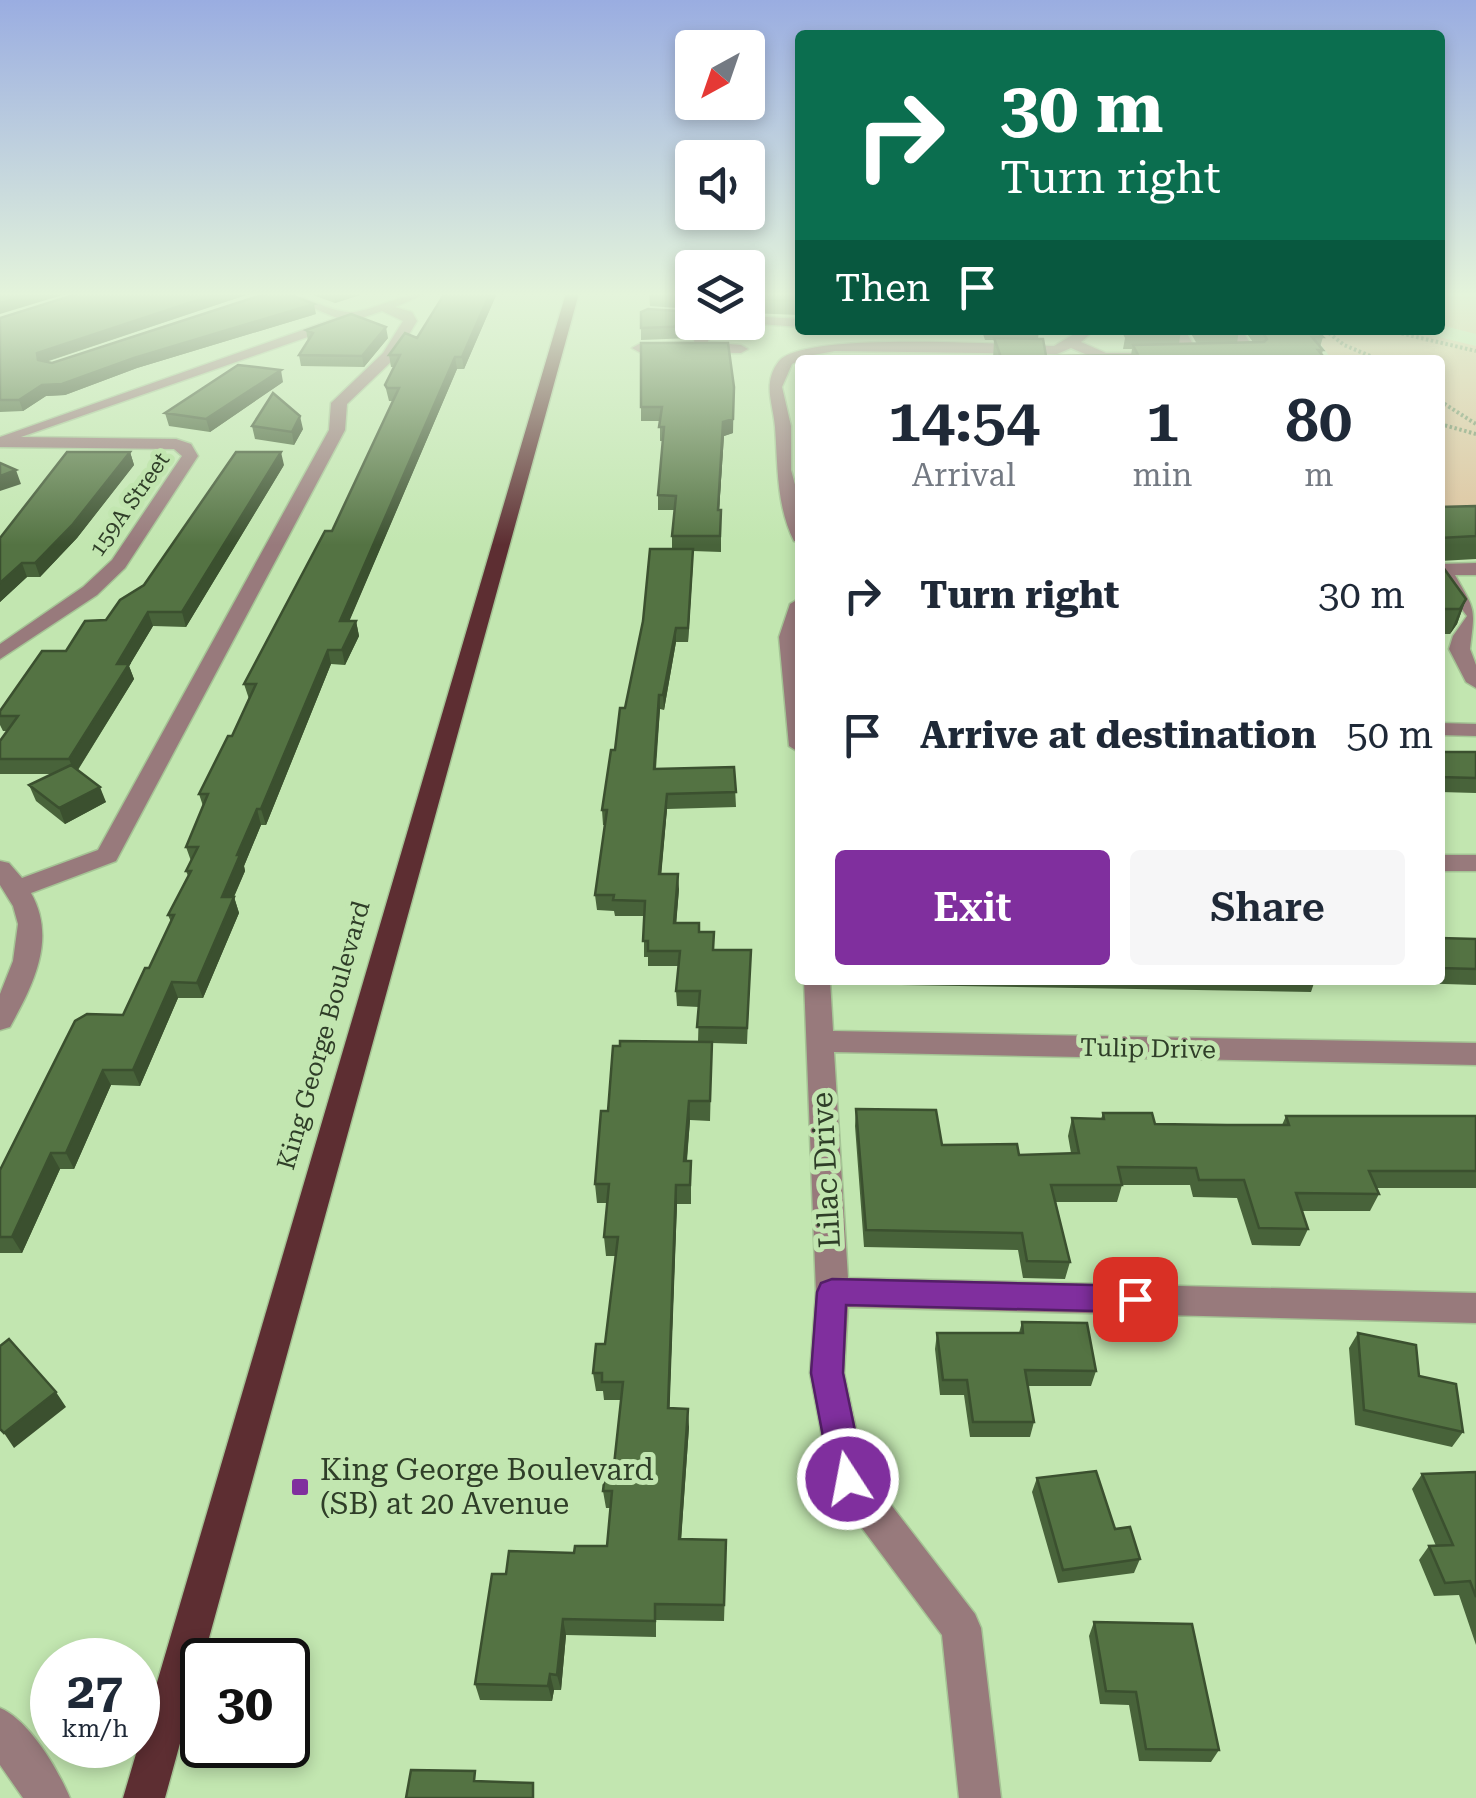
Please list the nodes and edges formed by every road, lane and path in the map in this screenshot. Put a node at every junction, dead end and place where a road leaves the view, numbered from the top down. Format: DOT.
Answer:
graph roads {
  1 [pos="181,377"];
  2 [pos="366,377"];
  3 [pos="550,377"];
  4 [pos="779,377"];
  5 [pos="1445,404"];
  6 [pos="88,409"];
  7 [pos="1476,424"];
  8 [pos="1445,425"];
  9 [pos="792,427"];
  10 [pos="1476,434"];
  11 [pos="0,441"];
  12 [pos="78,442"];
  13 [pos="795,517"];
  14 [pos="1445,569"];
  15 [pos="1476,569"];
  16 [pos="1445,574"];
  17 [pos="1476,616"];
  18 [pos="795,619"];
  19 [pos="0,653"];
  20 [pos="1476,682"];
  21 [pos="795,688"];
  22 [pos="1445,729"];
  23 [pos="1476,730"];
  24 [pos="1445,863"];
  25 [pos="1476,863"];
  26 [pos="0,869"];
  27 [pos="20,888"];
  28 [pos="817,985"];
  29 [pos="0,1020"];
  30 [pos="820,1041"];
  31 [pos="1476,1054"];
  32 [pos="832,1292"];
  33 [pos="1476,1308"];
  34 [pos="0,1729"];
  35 [pos="50,1798"];
  36 [pos="144,1798"];
  37 [pos="980,1798"];
  1 -- 6 [label="street"];
  2 -- 27 [label="street"];
  3 -- 36 [label="main road, King George Boulevard"];
  4 -- 9 [label="street"];
  5 -- 7 [label="path"];
  6 -- 11 [label="street"];
  6 -- 12 [label="street"];
  8 -- 10 [label="path"];
  9 -- 13 [label="street"];
  11 -- 12 [label="street"];
  12 -- 19 [label="street, 159A Street"];
  14 -- 15 [label="street"];
  16 -- 17 [label="street"];
  17 -- 20 [label="street"];
  18 -- 21 [label="street"];
  22 -- 23 [label="street"];
  24 -- 25 [label="street"];
  26 -- 27 [label="street"];
  27 -- 29 [label="street"];
  28 -- 30 [label="street, Lilac Drive"];
  30 -- 31 [label="street, Tulip Drive"];
  30 -- 32 [label="street, Lilac Drive"];
  32 -- 33 [label="street"];
  32 -- 37 [label="street, Lilac Drive"];
  34 -- 35 [label="street"];
}
